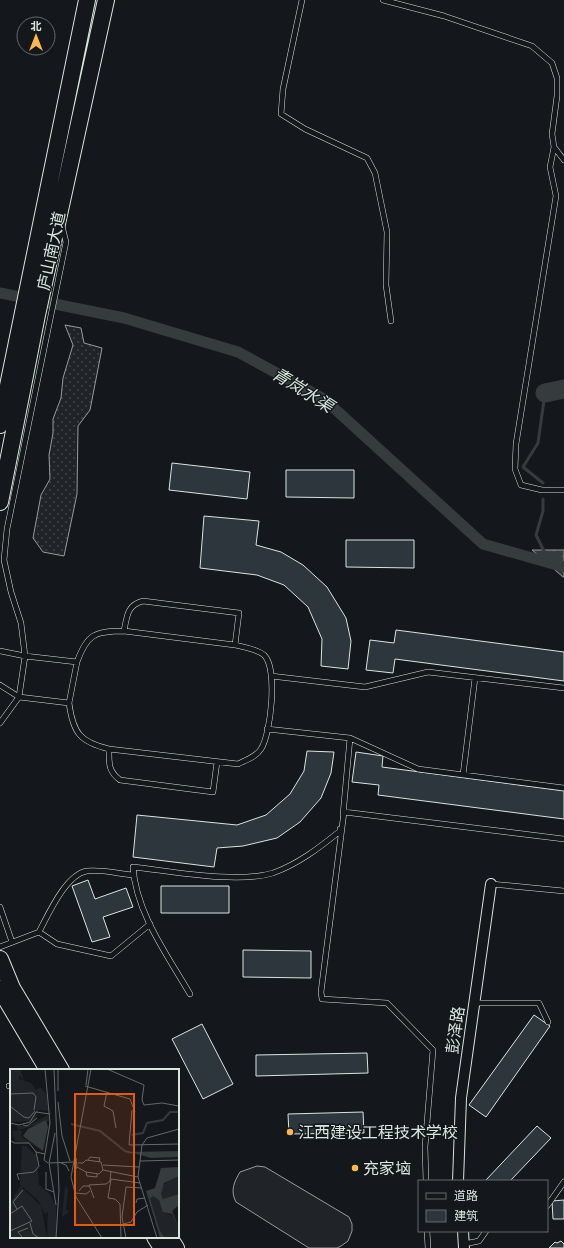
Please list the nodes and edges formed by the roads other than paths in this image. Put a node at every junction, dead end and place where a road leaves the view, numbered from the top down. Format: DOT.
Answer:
graph roads {
  1 [pos="87,0"];
  2 [pos="106,0"];
  3 [pos="302,0"];
  4 [pos="383,0"];
  5 [pos="554,147"];
  6 [pos="564,160"];
  7 [pos="45,278"];
  8 [pos="43,321"];
  9 [pos="391,321"];
  10 [pos="0,425"];
  11 [pos="564,490"];
  12 [pos="0,502"];
  13 [pos="124,631"];
  14 [pos="235,645"];
  15 [pos="0,651"];
  16 [pos="25,656"];
  17 [pos="77,662"];
  18 [pos="271,676"];
  19 [pos="475,678"];
  20 [pos="0,685"];
  21 [pos="564,688"];
  22 [pos="19,697"];
  23 [pos="69,703"];
  24 [pos="0,724"];
  25 [pos="267,729"];
  26 [pos="350,738"];
  27 [pos="109,749"];
  28 [pos="217,762"];
  29 [pos="463,775"];
  30 [pos="564,788"];
  31 [pos="344,812"];
  32 [pos="564,839"];
  33 [pos="133,875"];
  34 [pos="491,884"];
  35 [pos="564,891"];
  36 [pos="0,907"];
  37 [pos="150,924"];
  38 [pos="39,932"];
  39 [pos="12,942"];
  40 [pos="0,947"];
  41 [pos="0,959"];
  42 [pos="0,989"];
  43 [pos="190,994"];
  44 [pos="474,1003"];
  45 [pos="548,1022"];
  46 [pos="50,1069"];
  47 [pos="51,1069"];
  48 [pos="426,1180"];
  49 [pos="458,1180"];
  50 [pos="564,1182"];
  51 [pos="548,1205"];
  52 [pos="427,1232"];
  53 [pos="462,1232"];
  54 [pos="485,1232"];
  55 [pos="156,1238"];
  56 [pos="170,1238"];
  57 [pos="464,1246"];
  58 [pos="162,1248"];
  59 [pos="176,1248"];
  60 [pos="428,1248"];
  1 -- 7 [label="highway, 庐山南大道"];
  2 -- 7 [label="highway, 庐山南大道"];
  3 -- 9 [label="lane"];
  4 -- 5 [label="lane"];
  5 -- 6 [label="lane"];
  5 -- 11 [label="lane"];
  7 -- 8 [label="highway, 庐山南大道"];
  7 -- 10 [label="highway, 庐山南大道"];
  8 -- 12 [label="highway, 庐山南大道"];
  8 -- 16 [label="lane"];
  13 -- 14 [label="lane"];
  13 -- 14 [label="lane"];
  13 -- 17 [label="lane"];
  14 -- 18 [label="lane"];
  15 -- 16 [label="lane"];
  16 -- 17 [label="lane"];
  16 -- 22 [label="lane"];
  17 -- 23 [label="lane"];
  18 -- 19 [label="lane"];
  18 -- 25 [label="lane"];
  19 -- 21 [label="lane"];
  19 -- 29 [label="lane"];
  20 -- 22 [label="lane"];
  22 -- 23 [label="lane"];
  22 -- 24 [label="lane"];
  23 -- 27 [label="lane"];
  25 -- 26 [label="lane"];
  25 -- 28 [label="lane"];
  26 -- 29 [label="lane"];
  26 -- 31 [label="lane"];
  27 -- 28 [label="lane"];
  27 -- 28 [label="lane"];
  29 -- 30 [label="lane"];
  31 -- 32 [label="lane"];
  31 -- 33 [label="lane"];
  31 -- 48 [label="lane"];
  33 -- 37 [label="lane"];
  33 -- 38 [label="lane"];
  34 -- 35 [label="lane"];
  34 -- 44 [label="street, 彭泽路"];
  36 -- 39 [label="lane"];
  37 -- 38 [label="lane"];
  37 -- 43 [label="lane"];
  38 -- 39 [label="lane"];
  39 -- 40 [label="lane"];
  41 -- 47 [label="highway"];
  42 -- 46 [label="highway"];
  44 -- 45 [label="lane"];
  44 -- 49 [label="street, 彭泽路"];
  50 -- 51 [label="lane"];
  52 -- 60 [label="lane"];
  53 -- 57 [label="street"];
  54 -- 57 [label="lane"];
  55 -- 58 [label="highway"];
  56 -- 59 [label="highway"];
}
